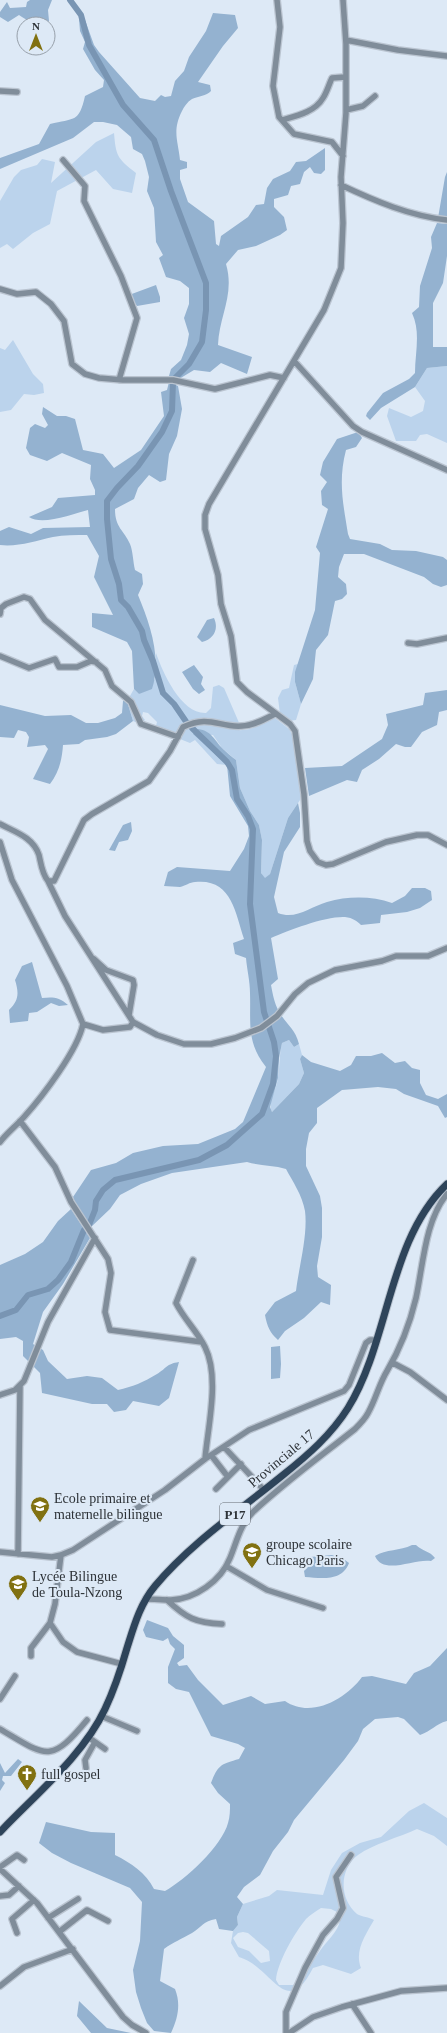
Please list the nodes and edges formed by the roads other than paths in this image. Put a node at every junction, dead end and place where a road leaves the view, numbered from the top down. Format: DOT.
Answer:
graph roads {
  1 [pos="277,0"];
  2 [pos="343,0"];
  3 [pos="346,40"];
  4 [pos="447,56"];
  5 [pos="345,77"];
  6 [pos="0,91"];
  7 [pos="16,92"];
  8 [pos="375,96"];
  9 [pos="346,110"];
  10 [pos="282,120"];
  11 [pos="343,156"];
  12 [pos="63,160"];
  13 [pos="341,186"];
  14 [pos="447,220"];
  15 [pos="0,289"];
  16 [pos="294,361"];
  17 [pos="284,378"];
  18 [pos="119,380"];
  19 [pos="447,470"];
  20 [pos="0,614"];
  21 [pos="447,638"];
  22 [pos="408,643"];
  23 [pos="0,656"];
  24 [pos="97,662"];
  25 [pos="275,714"];
  26 [pos="178,737"];
  27 [pos="0,824"];
  28 [pos="0,842"];
  29 [pos="447,845"];
  30 [pos="48,882"];
  31 [pos="447,948"];
  32 [pos="90,956"];
  33 [pos="129,1015"];
  34 [pos="133,1022"];
  35 [pos="83,1024"];
  36 [pos="20,1121"];
  37 [pos="0,1140"];
  38 [pos="447,1184"];
  39 [pos="447,1194"];
  40 [pos="95,1238"];
  41 [pos="193,1260"];
  42 [pos="376,1340"];
  43 [pos="202,1342"];
  44 [pos="392,1363"];
  45 [pos="20,1386"];
  46 [pos="0,1395"];
  47 [pos="447,1400"];
  48 [pos="224,1447"];
  49 [pos="211,1455"];
  50 [pos="205,1459"];
  51 [pos="241,1464"];
  52 [pos="228,1477"];
  53 [pos="216,1489"];
  54 [pos="264,1490"];
  55 [pos="0,1552"];
  56 [pos="18,1554"];
  57 [pos="61,1555"];
  58 [pos="226,1566"];
  59 [pos="146,1599"];
  60 [pos="167,1600"];
  61 [pos="324,1608"];
  62 [pos="50,1622"];
  63 [pos="222,1624"];
  64 [pos="31,1656"];
  65 [pos="122,1664"];
  66 [pos="14,1676"];
  67 [pos="0,1699"];
  68 [pos="102,1716"];
  69 [pos="87,1720"];
  70 [pos="0,1729"];
  71 [pos="137,1731"];
  72 [pos="88,1738"];
  73 [pos="95,1742"];
  74 [pos="105,1749"];
  75 [pos="86,1768"];
  76 [pos="0,1832"];
  77 [pos="351,1854"];
  78 [pos="24,1860"];
  79 [pos="0,1868"];
  80 [pos="19,1886"];
  81 [pos="0,1896"];
  82 [pos="78,1899"];
  83 [pos="34,1900"];
  84 [pos="48,1918"];
  85 [pos="108,1921"];
  86 [pos="59,1932"];
  87 [pos="17,1933"];
  88 [pos="73,1949"];
  89 [pos="0,1986"];
  90 [pos="447,1988"];
  91 [pos="352,2004"];
  92 [pos="146,2033"];
  93 [pos="286,2033"];
  94 [pos="289,2033"];
  95 [pos="371,2033"];
  1 -- 10 [label="street"];
  2 -- 3 [label="street"];
  3 -- 4 [label="street"];
  3 -- 5 [label="street"];
  5 -- 9 [label="street"];
  5 -- 10 [label="street"];
  6 -- 7 [label="street"];
  8 -- 9 [label="street"];
  9 -- 11 [label="street"];
  10 -- 11 [label="street"];
  11 -- 13 [label="street"];
  12 -- 18 [label="street"];
  13 -- 14 [label="street"];
  13 -- 16 [label="street"];
  15 -- 18 [label="street"];
  16 -- 17 [label="street"];
  16 -- 19 [label="street"];
  17 -- 18 [label="street"];
  17 -- 25 [label="street"];
  20 -- 24 [label="street"];
  21 -- 22 [label="street"];
  23 -- 24 [label="street"];
  24 -- 26 [label="street"];
  25 -- 26 [label="street"];
  25 -- 29 [label="street"];
  26 -- 30 [label="street"];
  27 -- 30 [label="street"];
  28 -- 35 [label="street"];
  30 -- 32 [label="street"];
  31 -- 34 [label="street"];
  32 -- 33 [label="street"];
  32 -- 33 [label="street"];
  33 -- 34 [label="street"];
  34 -- 35 [label="street"];
  35 -- 36 [label="street"];
  36 -- 37 [label="street"];
  36 -- 40 [label="street"];
  38 -- 42 [label="main road, Provinciale 17 / P17"];
  39 -- 44 [label="street"];
  40 -- 43 [label="street"];
  40 -- 45 [label="street"];
  41 -- 43 [label="street"];
  42 -- 48 [label="street"];
  42 -- 54 [label="main road, Provinciale 17 / P17"];
  43 -- 50 [label="street"];
  44 -- 47 [label="street"];
  44 -- 58 [label="street"];
  45 -- 46 [label="street"];
  45 -- 56 [label="street"];
  48 -- 49 [label="street"];
  48 -- 51 [label="street"];
  49 -- 50 [label="street"];
  49 -- 52 [label="street"];
  50 -- 57 [label="street"];
  51 -- 52 [label="street"];
  51 -- 54 [label="street"];
  52 -- 53 [label="street"];
  54 -- 59 [label="main road, Provinciale 17 / P17"];
  55 -- 56 [label="street"];
  56 -- 57 [label="street"];
  57 -- 62 [label="street"];
  58 -- 60 [label="street"];
  58 -- 61 [label="street"];
  59 -- 60 [label="street"];
  59 -- 65 [label="main road, Provinciale 17 / P17"];
  60 -- 63 [label="street"];
  62 -- 64 [label="street"];
  62 -- 65 [label="street"];
  65 -- 68 [label="main road, Provinciale 17 / P17"];
  66 -- 67 [label="street"];
  68 -- 71 [label="street"];
  68 -- 72 [label="main road, Provinciale 17 / P17"];
  69 -- 70 [label="street"];
  72 -- 73 [label="street"];
  72 -- 76 [label="main road, Provinciale 17 / P17"];
  73 -- 74 [label="street"];
  73 -- 75 [label="street"];
  77 -- 93 [label="street"];
  78 -- 79 [label="street"];
  79 -- 80 [label="street"];
  80 -- 81 [label="street"];
  80 -- 83 [label="street"];
  82 -- 84 [label="street"];
  83 -- 84 [label="street"];
  83 -- 87 [label="street"];
  84 -- 86 [label="street"];
  85 -- 86 [label="street"];
  86 -- 88 [label="street"];
  88 -- 89 [label="street"];
  88 -- 92 [label="street"];
  90 -- 91 [label="street"];
  91 -- 94 [label="street"];
  91 -- 95 [label="street"];
}
